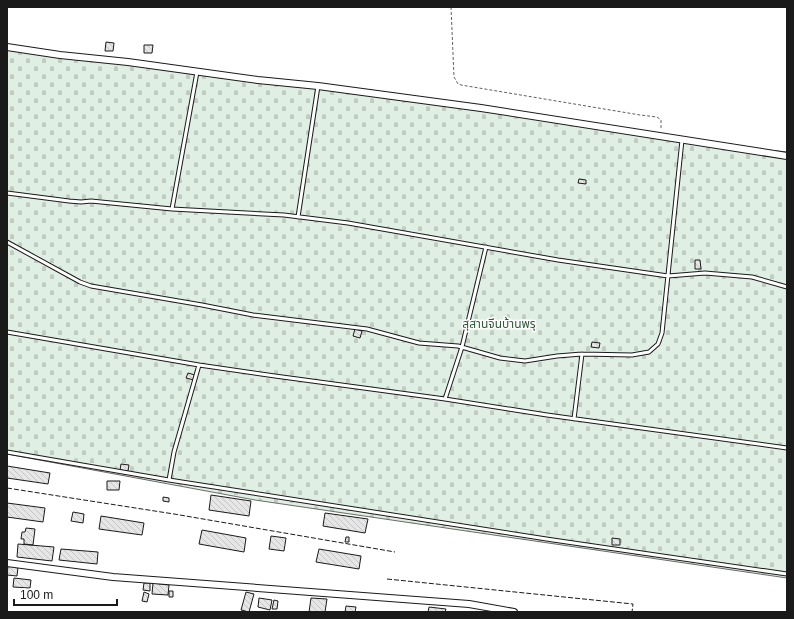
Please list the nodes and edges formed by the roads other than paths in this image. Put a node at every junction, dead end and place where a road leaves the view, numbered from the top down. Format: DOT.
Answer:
graph roads {
  1 [pos="7,47"];
  2 [pos="197,72"];
  3 [pos="318,86"];
  4 [pos="682,140"];
  5 [pos="787,156"];
  6 [pos="7,193"];
  7 [pos="172,209"];
  8 [pos="298,217"];
  9 [pos="7,242"];
  10 [pos="486,247"];
  11 [pos="668,276"];
  12 [pos="787,287"];
  13 [pos="7,332"];
  14 [pos="462,347"];
  15 [pos="582,354"];
  16 [pos="199,365"];
  17 [pos="446,398"];
  18 [pos="574,419"];
  19 [pos="787,448"];
  20 [pos="7,452"];
  21 [pos="169,480"];
  22 [pos="7,562"];
  23 [pos="787,574"];
  24 [pos="514,612"];
  1 -- 2 [label="street"];
  2 -- 3 [label="street"];
  2 -- 7 [label="lane"];
  3 -- 4 [label="street"];
  3 -- 8 [label="lane"];
  4 -- 5 [label="street"];
  4 -- 11 [label="lane"];
  6 -- 7 [label="lane"];
  7 -- 8 [label="lane"];
  8 -- 10 [label="lane"];
  9 -- 14 [label="lane"];
  10 -- 11 [label="lane"];
  10 -- 14 [label="lane"];
  11 -- 12 [label="lane"];
  11 -- 15 [label="lane"];
  13 -- 16 [label="lane"];
  14 -- 15 [label="lane"];
  14 -- 17 [label="lane"];
  15 -- 18 [label="lane"];
  16 -- 17 [label="lane"];
  16 -- 21 [label="lane"];
  17 -- 18 [label="lane"];
  18 -- 19 [label="lane"];
  20 -- 21 [label="lane"];
  21 -- 23 [label="lane"];
  22 -- 24 [label="street"];
}
